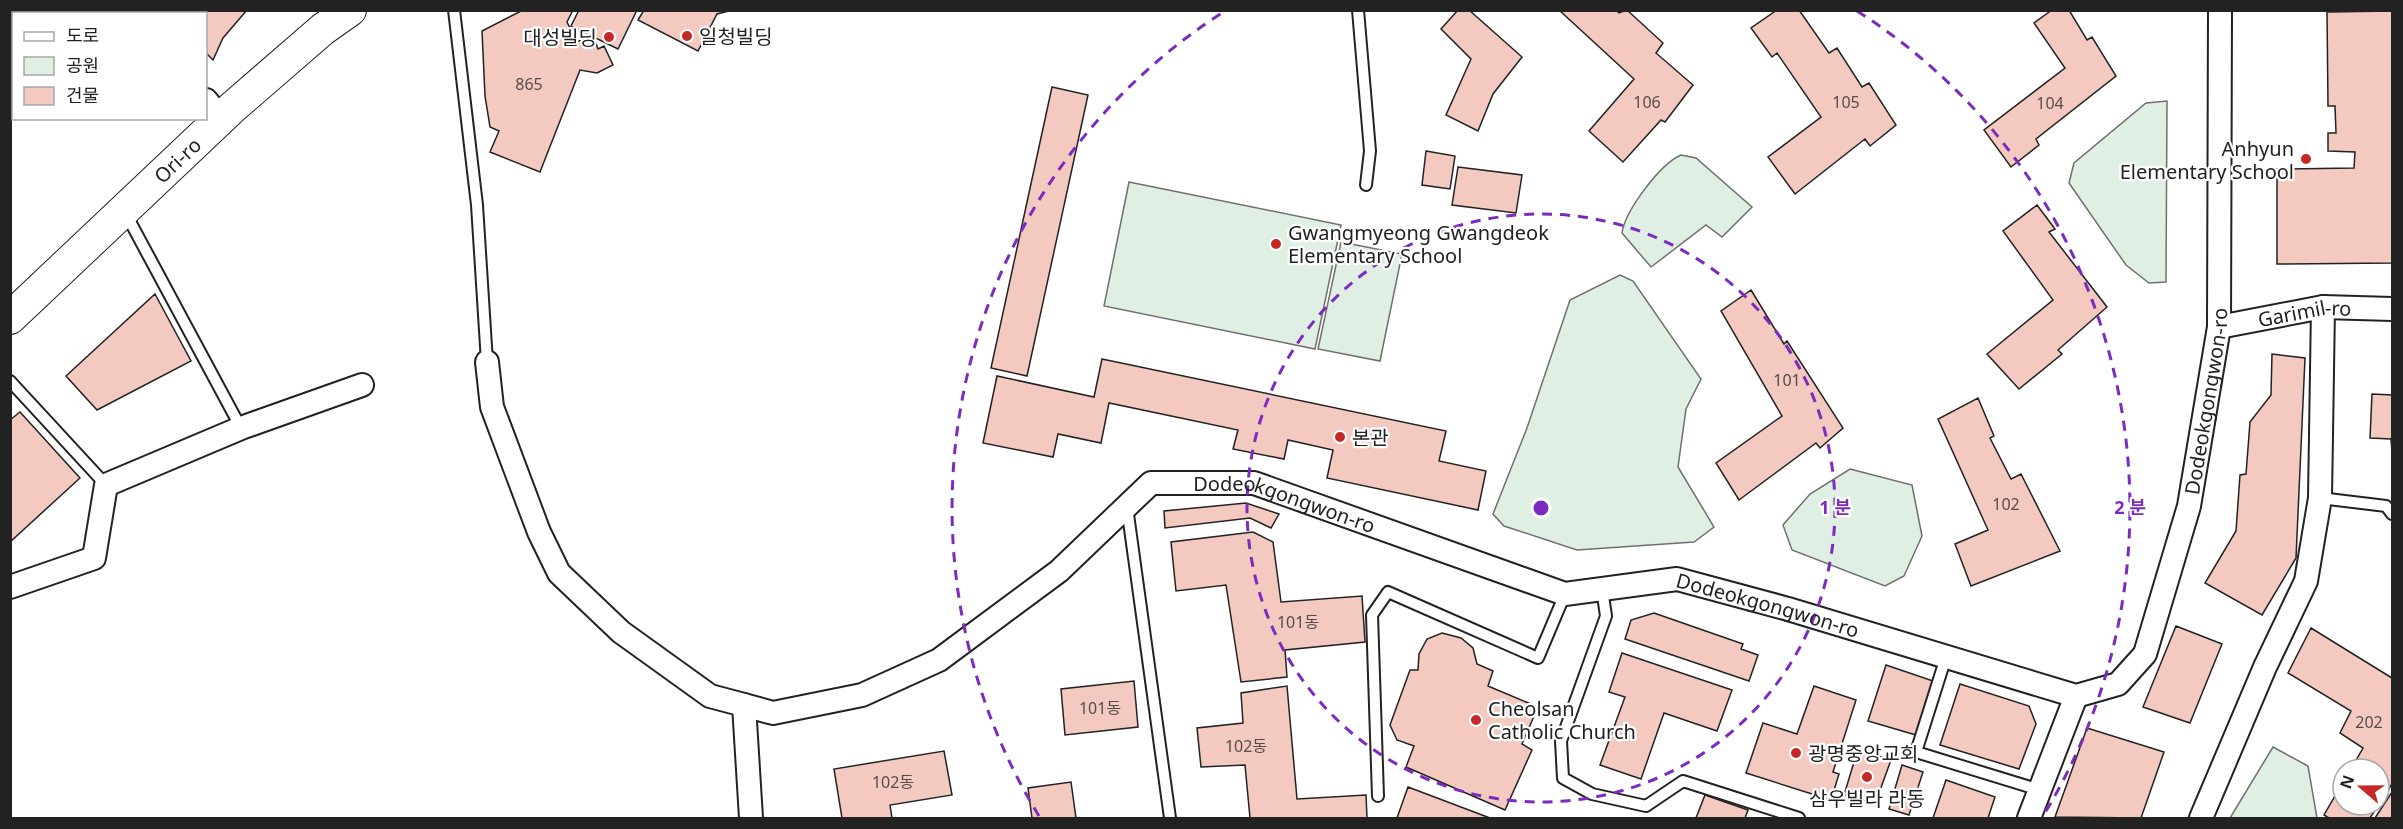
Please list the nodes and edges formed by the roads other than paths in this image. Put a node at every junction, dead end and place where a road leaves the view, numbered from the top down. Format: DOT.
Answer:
graph roads {
  1 [pos="350,10"];
  2 [pos="454,10"];
  3 [pos="1358,10"];
  4 [pos="2220,10"];
  5 [pos="213,109"];
  6 [pos="203,120"];
  7 [pos="1366,185"];
  8 [pos="124,210"];
  9 [pos="2323,307"];
  10 [pos="2392,309"];
  11 [pos="10,318"];
  12 [pos="2219,327"];
  13 [pos="487,362"];
  14 [pos="10,381"];
  15 [pos="362,385"];
  16 [pos="241,428"];
  17 [pos="106,485"];
  18 [pos="2319,498"];
  19 [pos="1127,507"];
  20 [pos="2392,514"];
  21 [pos="10,587"];
  22 [pos="1602,589"];
  23 [pos="1565,594"];
  24 [pos="1946,657"];
  25 [pos="2076,696"];
  26 [pos="744,705"];
  27 [pos="2040,790"];
  28 [pos="1378,796"];
  29 [pos="751,819"];
  30 [pos="1170,819"];
  31 [pos="1799,819"];
  32 [pos="2029,819"];
  33 [pos="2201,819"];
  1 -- 5 [label="main road, Ori-ro"];
  2 -- 13 [label="lane"];
  3 -- 7 [label="lane"];
  4 -- 12 [label="street, Dodeokgongwon-ro"];
  6 -- 8 [label="main road, Ori-ro"];
  8 -- 11 [label="main road, Ori-ro"];
  8 -- 16 [label="lane"];
  9 -- 10 [label="street, Garimil-ro"];
  9 -- 12 [label="street, Garimil-ro"];
  9 -- 18 [label="street"];
  12 -- 25 [label="street, Dodeokgongwon-ro"];
  13 -- 26 [label="street, Dodeokgongwon-ro"];
  14 -- 17 [label="lane"];
  15 -- 16 [label="street"];
  16 -- 17 [label="street"];
  17 -- 21 [label="street"];
  18 -- 20 [label="lane"];
  18 -- 33 [label="street"];
  19 -- 23 [label="street, Dodeokgongwon-ro"];
  19 -- 26 [label="street, Dodeokgongwon-ro"];
  19 -- 30 [label="lane"];
  22 -- 23 [label="street, Dodeokgongwon-ro"];
  22 -- 24 [label="street, Dodeokgongwon-ro"];
  22 -- 31 [label="lane"];
  23 -- 28 [label="lane"];
  24 -- 25 [label="street, Dodeokgongwon-ro"];
  24 -- 27 [label="lane"];
  25 -- 27 [label="street"];
  26 -- 29 [label="street"];
  27 -- 32 [label="street"];
}
